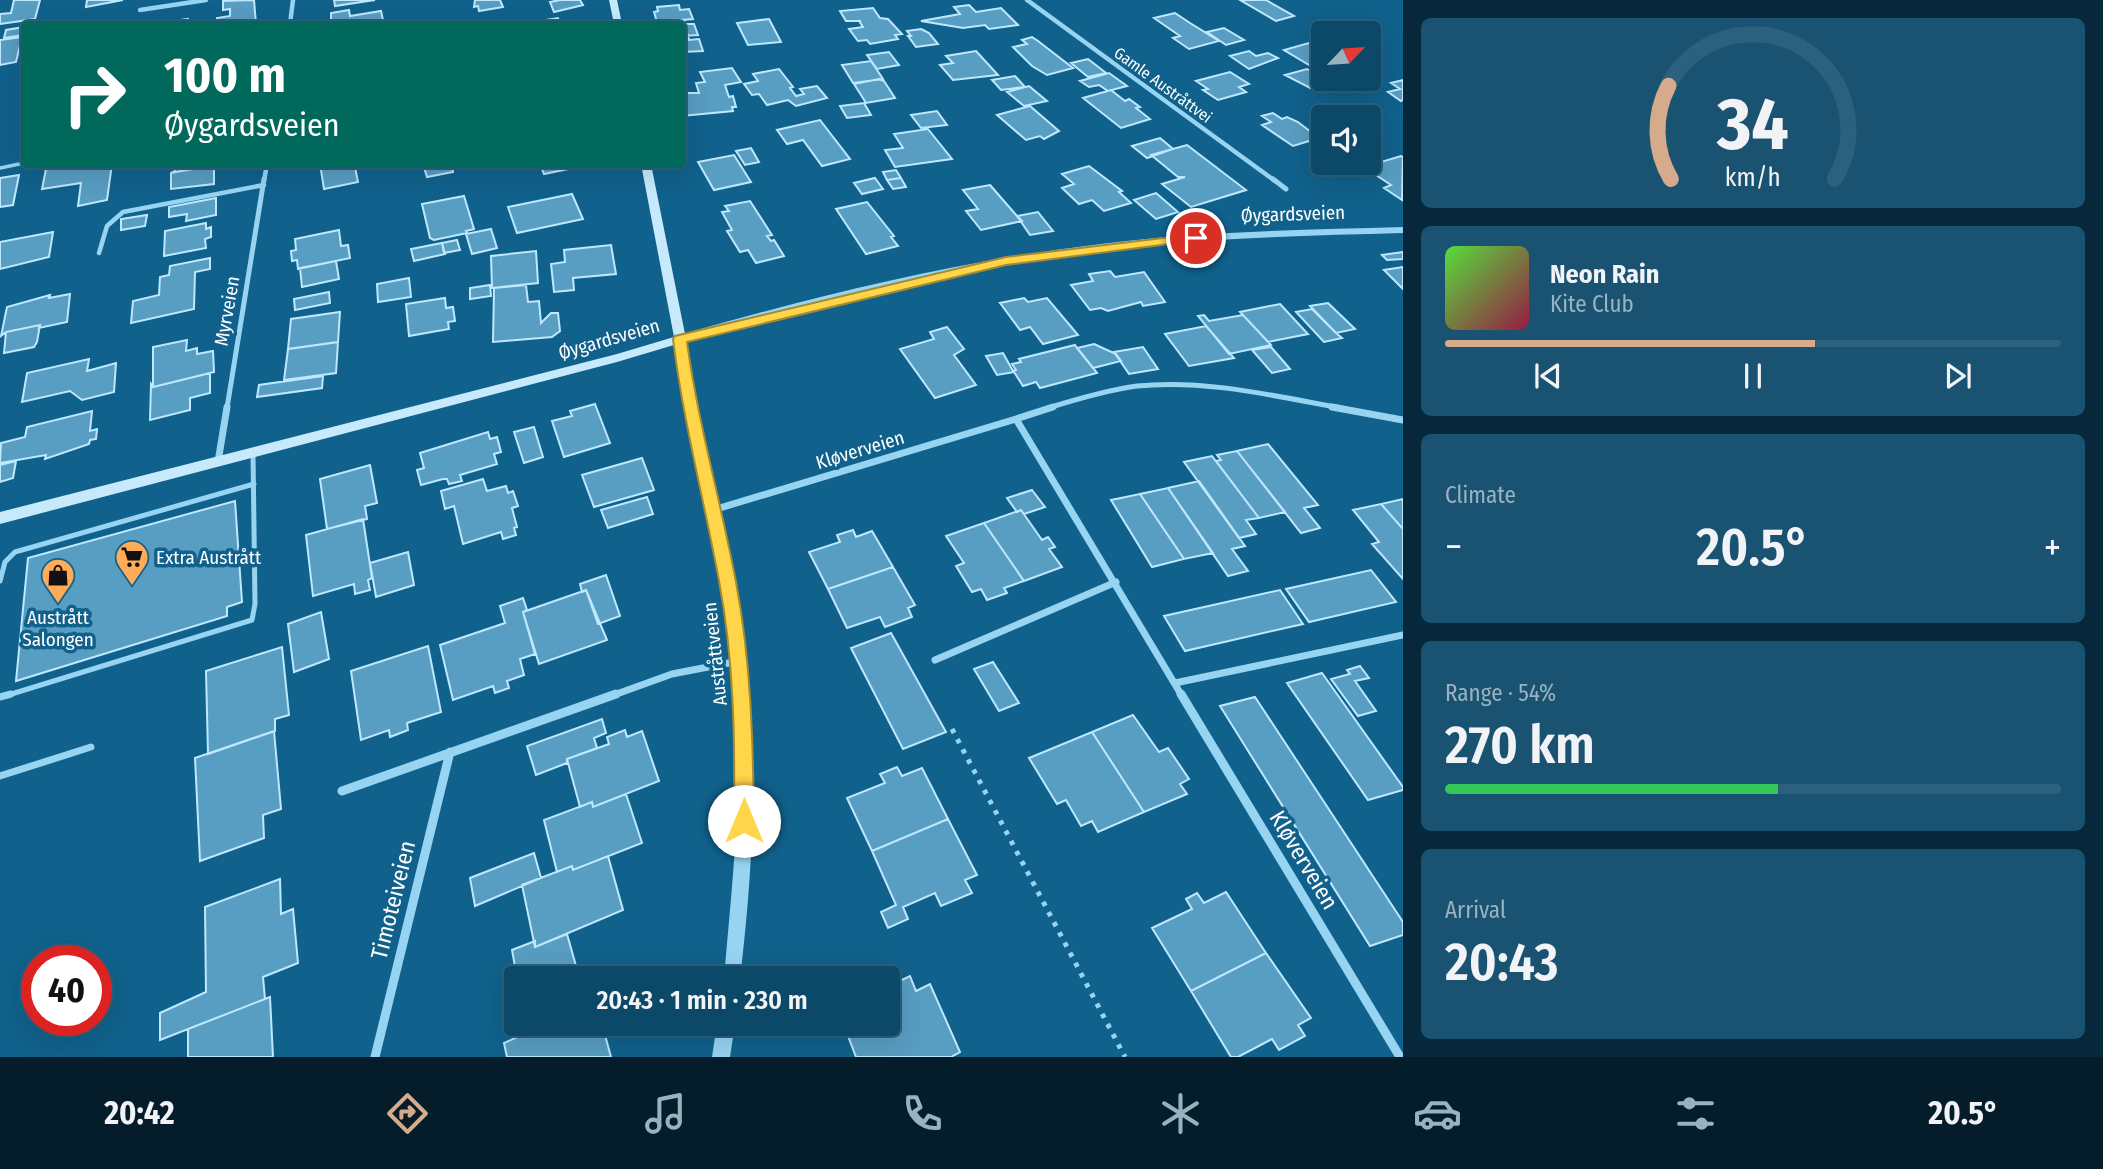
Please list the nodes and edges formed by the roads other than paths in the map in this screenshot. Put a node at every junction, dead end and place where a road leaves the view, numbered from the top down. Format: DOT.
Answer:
graph roads {
  1 [pos="206,0"];
  2 [pos="293,0"];
  3 [pos="613,0"];
  4 [pos="1027,0"];
  5 [pos="140,10"];
  6 [pos="290,21"];
  7 [pos="617,21"];
  8 [pos="21,164"];
  9 [pos="0,168"];
  10 [pos="266,168"];
  11 [pos="647,168"];
  12 [pos="264,186"];
  13 [pos="1286,189"];
  14 [pos="1403,230"];
  15 [pos="99,253"];
  16 [pos="680,339"];
  17 [pos="1016,419"];
  18 [pos="1403,420"];
  19 [pos="253,452"];
  20 [pos="218,462"];
  21 [pos="254,484"];
  22 [pos="713,510"];
  23 [pos="0,518"];
  24 [pos="0,581"];
  25 [pos="1116,582"];
  26 [pos="1403,635"];
  27 [pos="935,660"];
  28 [pos="740,661"];
  29 [pos="1175,683"];
  30 [pos="0,697"];
  31 [pos="90,747"];
  32 [pos="450,752"];
  33 [pos="0,776"];
  34 [pos="342,791"];
  35 [pos="733,966"];
  36 [pos="724,1036"];
  37 [pos="375,1057"];
  38 [pos="721,1057"];
  39 [pos="1400,1057"];
  1 -- 5 [label="street"];
  2 -- 6 [label="street"];
  3 -- 7 [label="main road"];
  4 -- 13 [label="street, Gamle Austråttvei"];
  8 -- 9 [label="lane"];
  10 -- 12 [label="street, Myrveien"];
  11 -- 16 [label="main road, Austråttveien"];
  12 -- 15 [label="lane"];
  12 -- 20 [label="street, Myrveien"];
  14 -- 16 [label="street, Øygardsveien"];
  16 -- 19 [label="main road, Øygardsveien"];
  16 -- 22 [label="street, Austråttveien"];
  17 -- 18 [label="street, Kløverveien"];
  17 -- 22 [label="street, Kløverveien"];
  17 -- 25 [label="street, Kløverveien"];
  19 -- 20 [label="main road, Øygardsveien"];
  19 -- 21 [label="lane"];
  20 -- 23 [label="main road, Øygardsveien"];
  21 -- 24 [label="lane"];
  21 -- 30 [label="lane"];
  22 -- 28 [label="street, Austråttveien"];
  25 -- 27 [label="street"];
  25 -- 29 [label="street, Kløverveien"];
  26 -- 29 [label="street"];
  28 -- 32 [label="street"];
  28 -- 35 [label="street, Austråttveien"];
  29 -- 39 [label="street, Kløverveien"];
  31 -- 33 [label="lane"];
  32 -- 34 [label="street"];
  32 -- 37 [label="street, Timoteiveien"];
  36 -- 38 [label="street"];
}
